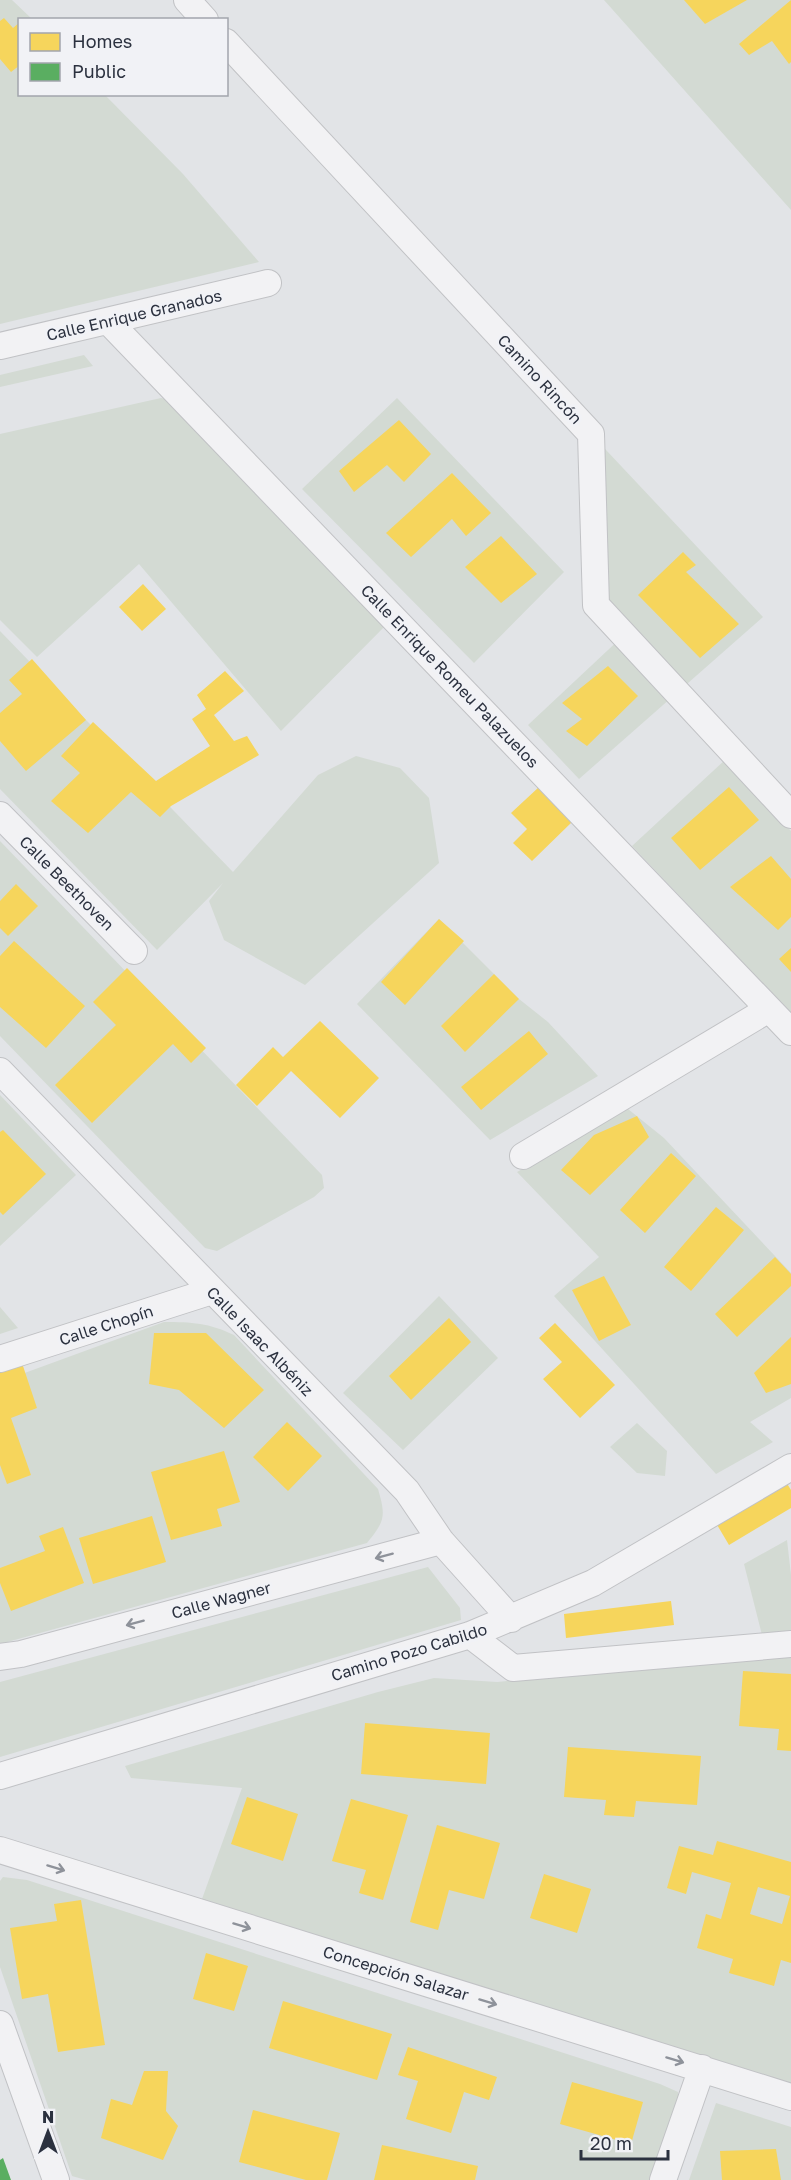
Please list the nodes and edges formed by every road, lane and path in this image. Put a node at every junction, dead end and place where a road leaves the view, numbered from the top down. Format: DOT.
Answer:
graph roads {
  1 [pos="187,0"];
  2 [pos="203,18"];
  3 [pos="228,44"];
  4 [pos="268,283"];
  5 [pos="108,321"];
  6 [pos="0,346"];
  7 [pos="0,815"];
  8 [pos="791,815"];
  9 [pos="134,951"];
  10 [pos="769,1009"];
  11 [pos="791,1032"];
  12 [pos="0,1071"];
  13 [pos="523,1156"];
  14 [pos="212,1291"];
  15 [pos="0,1359"];
  16 [pos="791,1467"];
  17 [pos="441,1541"];
  18 [pos="511,1619"];
  19 [pos="470,1635"];
  20 [pos="791,1644"];
  21 [pos="0,1657"];
  22 [pos="0,1776"];
  23 [pos="0,1850"];
  24 [pos="0,2024"];
  25 [pos="702,2068"];
  26 [pos="791,2097"];
  27 [pos="56,2180"];
  28 [pos="663,2180"];
  1 -- 2 [label="street"];
  3 -- 8 [label="street, Camino Rincón"];
  4 -- 5 [label="street, Calle Enrique Granados"];
  5 -- 6 [label="street, Calle Enrique Granados"];
  5 -- 10 [label="street, Calle Enrique Romeu Palazuelos"];
  7 -- 9 [label="street, Calle Beethoven"];
  10 -- 11 [label="street, Calle Enrique Romeu Palazuelos"];
  10 -- 13 [label="street"];
  12 -- 14 [label="street, Calle Isaac Albéniz"];
  14 -- 15 [label="street, Calle Chopín"];
  14 -- 17 [label="street, Calle Isaac Albéniz"];
  16 -- 18 [label="street, Camino Pozo Cabildo"];
  17 -- 18 [label="street, Calle Isaac Albéniz"];
  17 -- 21 [label="street, Calle Wagner, one-way"];
  18 -- 19 [label="street, Camino Pozo Cabildo"];
  19 -- 20 [label="street"];
  19 -- 22 [label="street, Camino Pozo Cabildo"];
  23 -- 25 [label="street, Concepción Salazar, one-way"];
  24 -- 27 [label="street"];
  25 -- 26 [label="street, Concepción Salazar"];
  25 -- 28 [label="street"];
}
